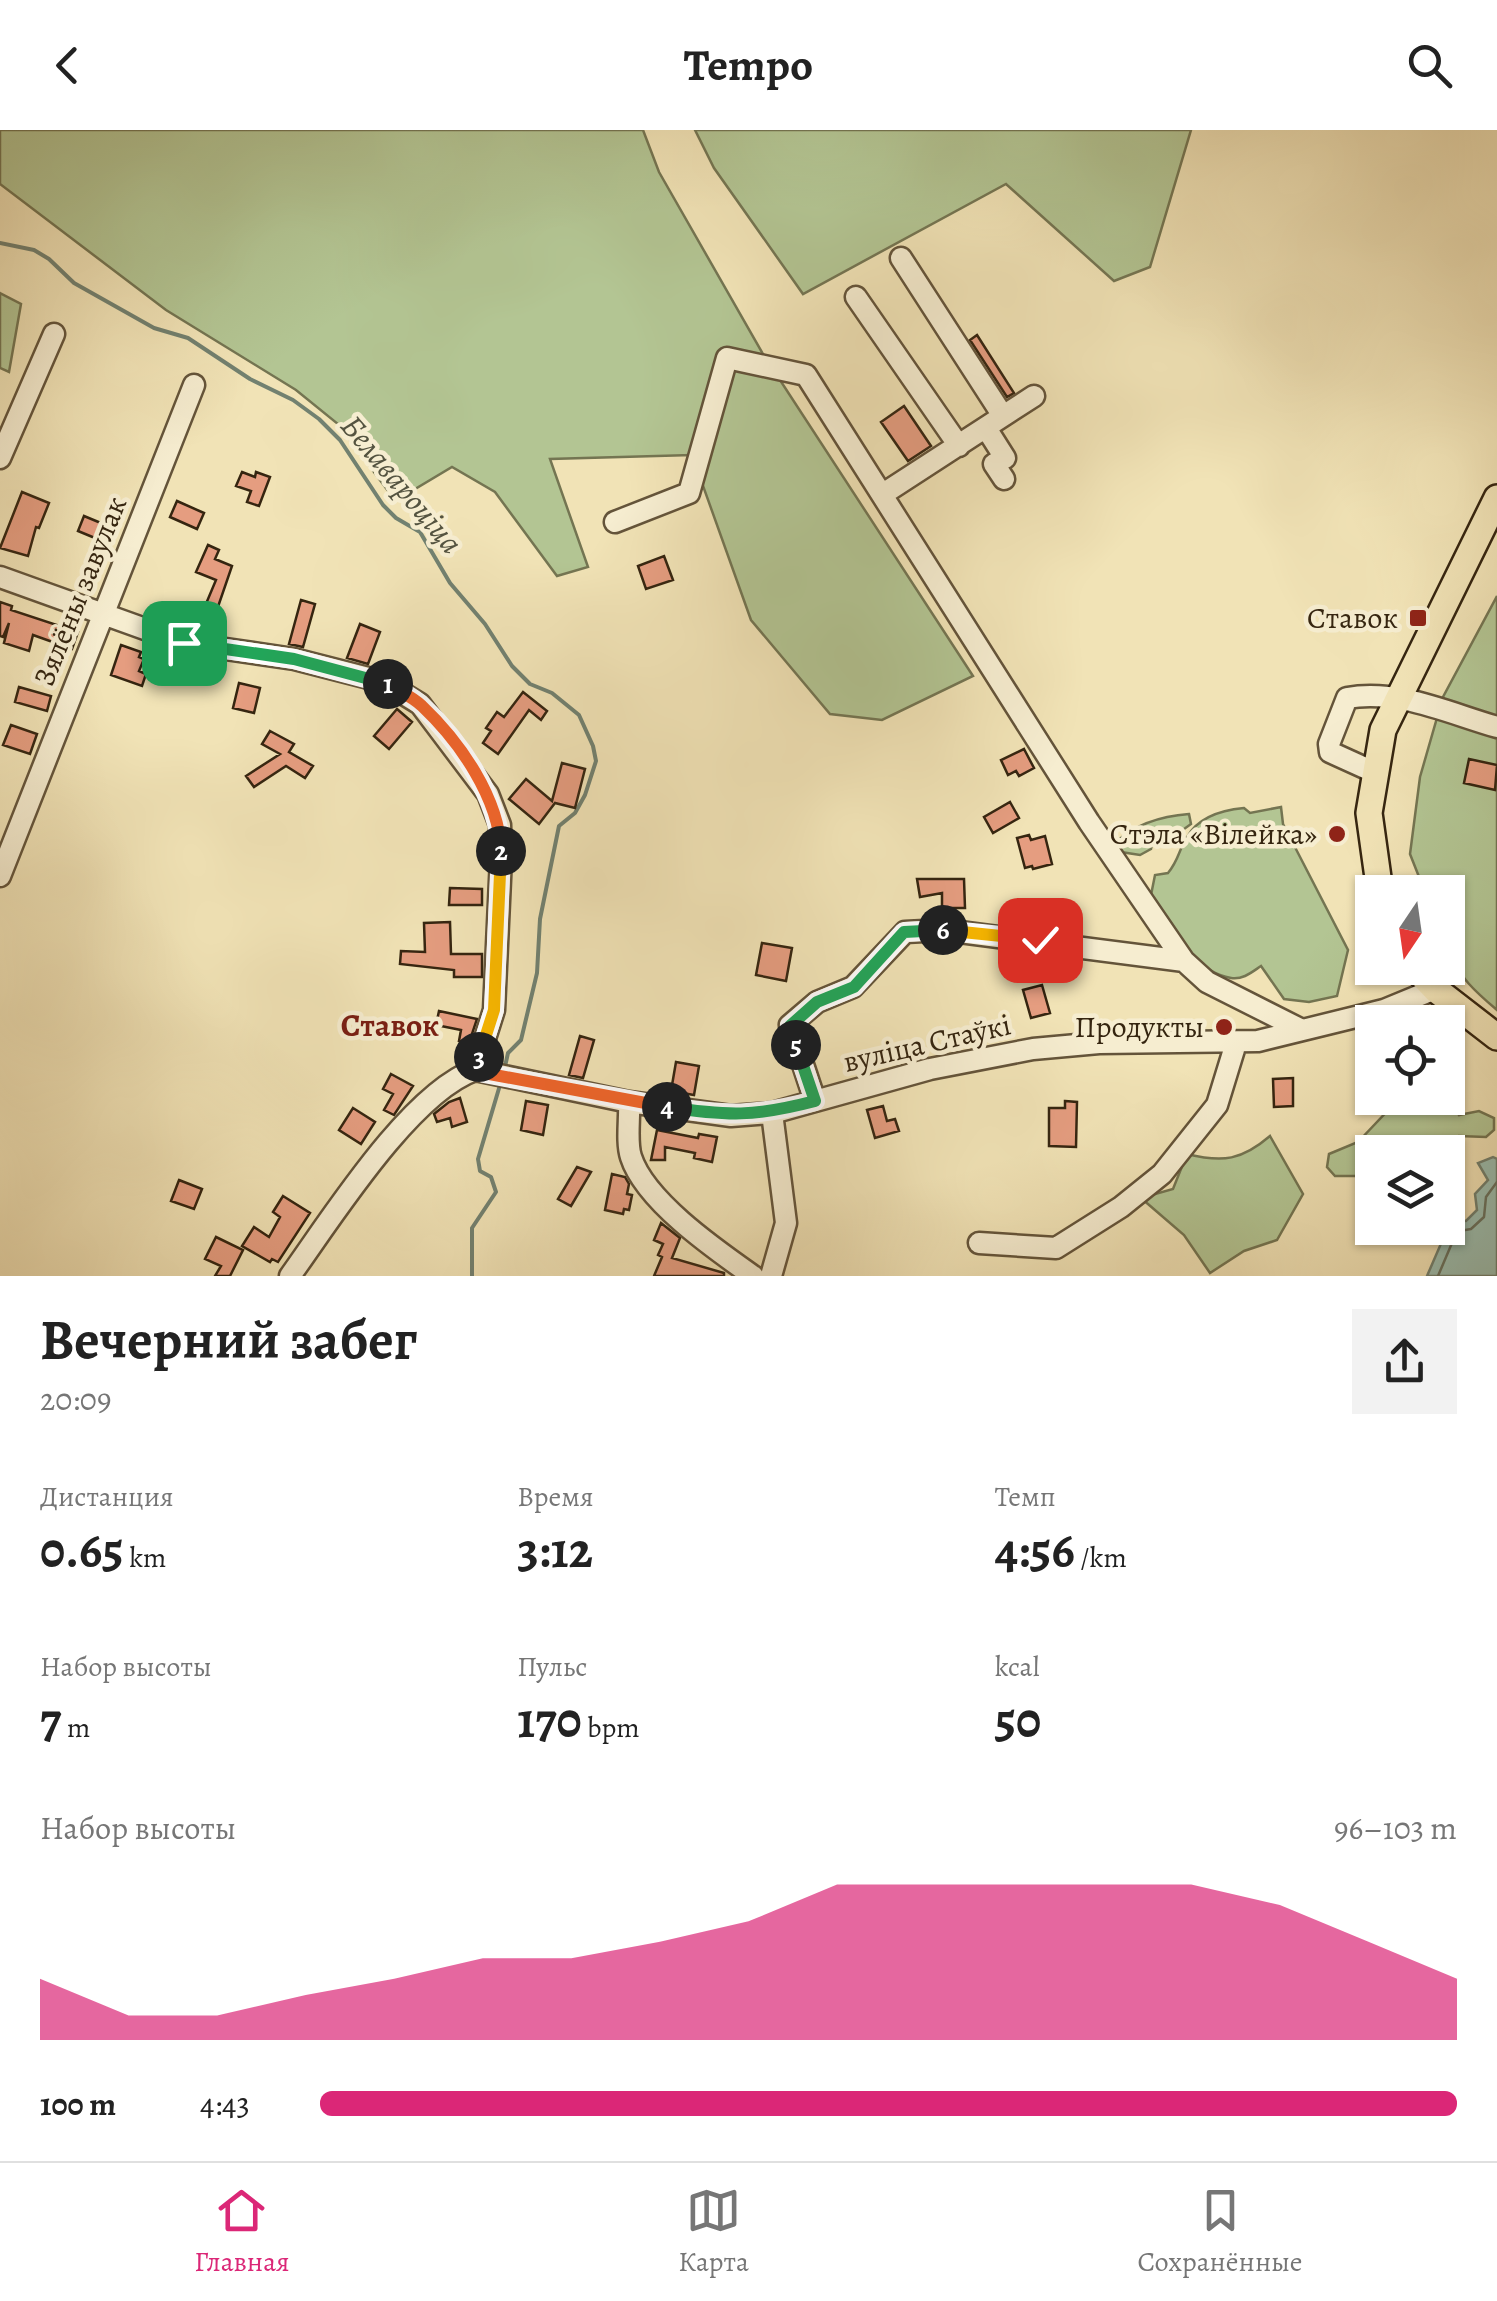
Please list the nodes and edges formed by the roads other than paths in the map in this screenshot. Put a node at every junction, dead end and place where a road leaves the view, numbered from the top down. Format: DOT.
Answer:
graph roads {
  1 [pos="901,258"];
  2 [pos="856,297"];
  3 [pos="54,334"];
  4 [pos="194,385"];
  5 [pos="1034,396"];
  6 [pos="995,422"];
  7 [pos="959,446"];
  8 [pos="0,458"];
  9 [pos="1004,479"];
  10 [pos="883,494"];
  11 [pos="1497,498"];
  12 [pos="615,522"];
  13 [pos="0,577"];
  14 [pos="103,614"];
  15 [pos="1398,696"];
  16 [pos="1497,727"];
  17 [pos="1374,772"];
  18 [pos="1377,875"];
  19 [pos="0,876"];
  20 [pos="1184,962"];
  21 [pos="1432,985"];
  22 [pos="1435,988"];
  23 [pos="1302,1030"];
  24 [pos="1497,1037"];
  25 [pos="1236,1043"];
  26 [pos="480,1071"];
  27 [pos="815,1101"];
  28 [pos="629,1102"];
  29 [pos="772,1112"];
  30 [pos="979,1243"];
  31 [pos="290,1276"];
  32 [pos="753,1276"];
  33 [pos="772,1276"];
  1 -- 6 [label="street"];
  2 -- 7 [label="street"];
  3 -- 8 [label="street"];
  4 -- 14 [label="street, Зялёны завулак"];
  5 -- 6 [label="street"];
  6 -- 7 [label="street"];
  6 -- 9 [label="street"];
  7 -- 10 [label="street"];
  10 -- 12 [label="street"];
  10 -- 20 [label="street"];
  11 -- 15 [label="main road"];
  13 -- 14 [label="street"];
  14 -- 19 [label="street, Зялёны завулак"];
  14 -- 26 [label="street"];
  15 -- 16 [label="street"];
  15 -- 17 [label="main road"];
  15 -- 17 [label="street"];
  17 -- 18 [label="main road"];
  20 -- 23 [label="street"];
  20 -- 27 [label="street"];
  21 -- 22 [label="main road"];
  22 -- 23 [label="street, вуліца Стаўкі"];
  22 -- 24 [label="main road"];
  23 -- 25 [label="street, вуліца Стаўкі"];
  25 -- 27 [label="street, вуліца Стаўкі"];
  25 -- 30 [label="street"];
  26 -- 28 [label="street, вуліца Стаўкі"];
  26 -- 31 [label="street"];
  27 -- 29 [label="street, вуліца Стаўкі"];
  28 -- 29 [label="street, вуліца Стаўкі"];
  28 -- 32 [label="street"];
  29 -- 33 [label="street"];
}
